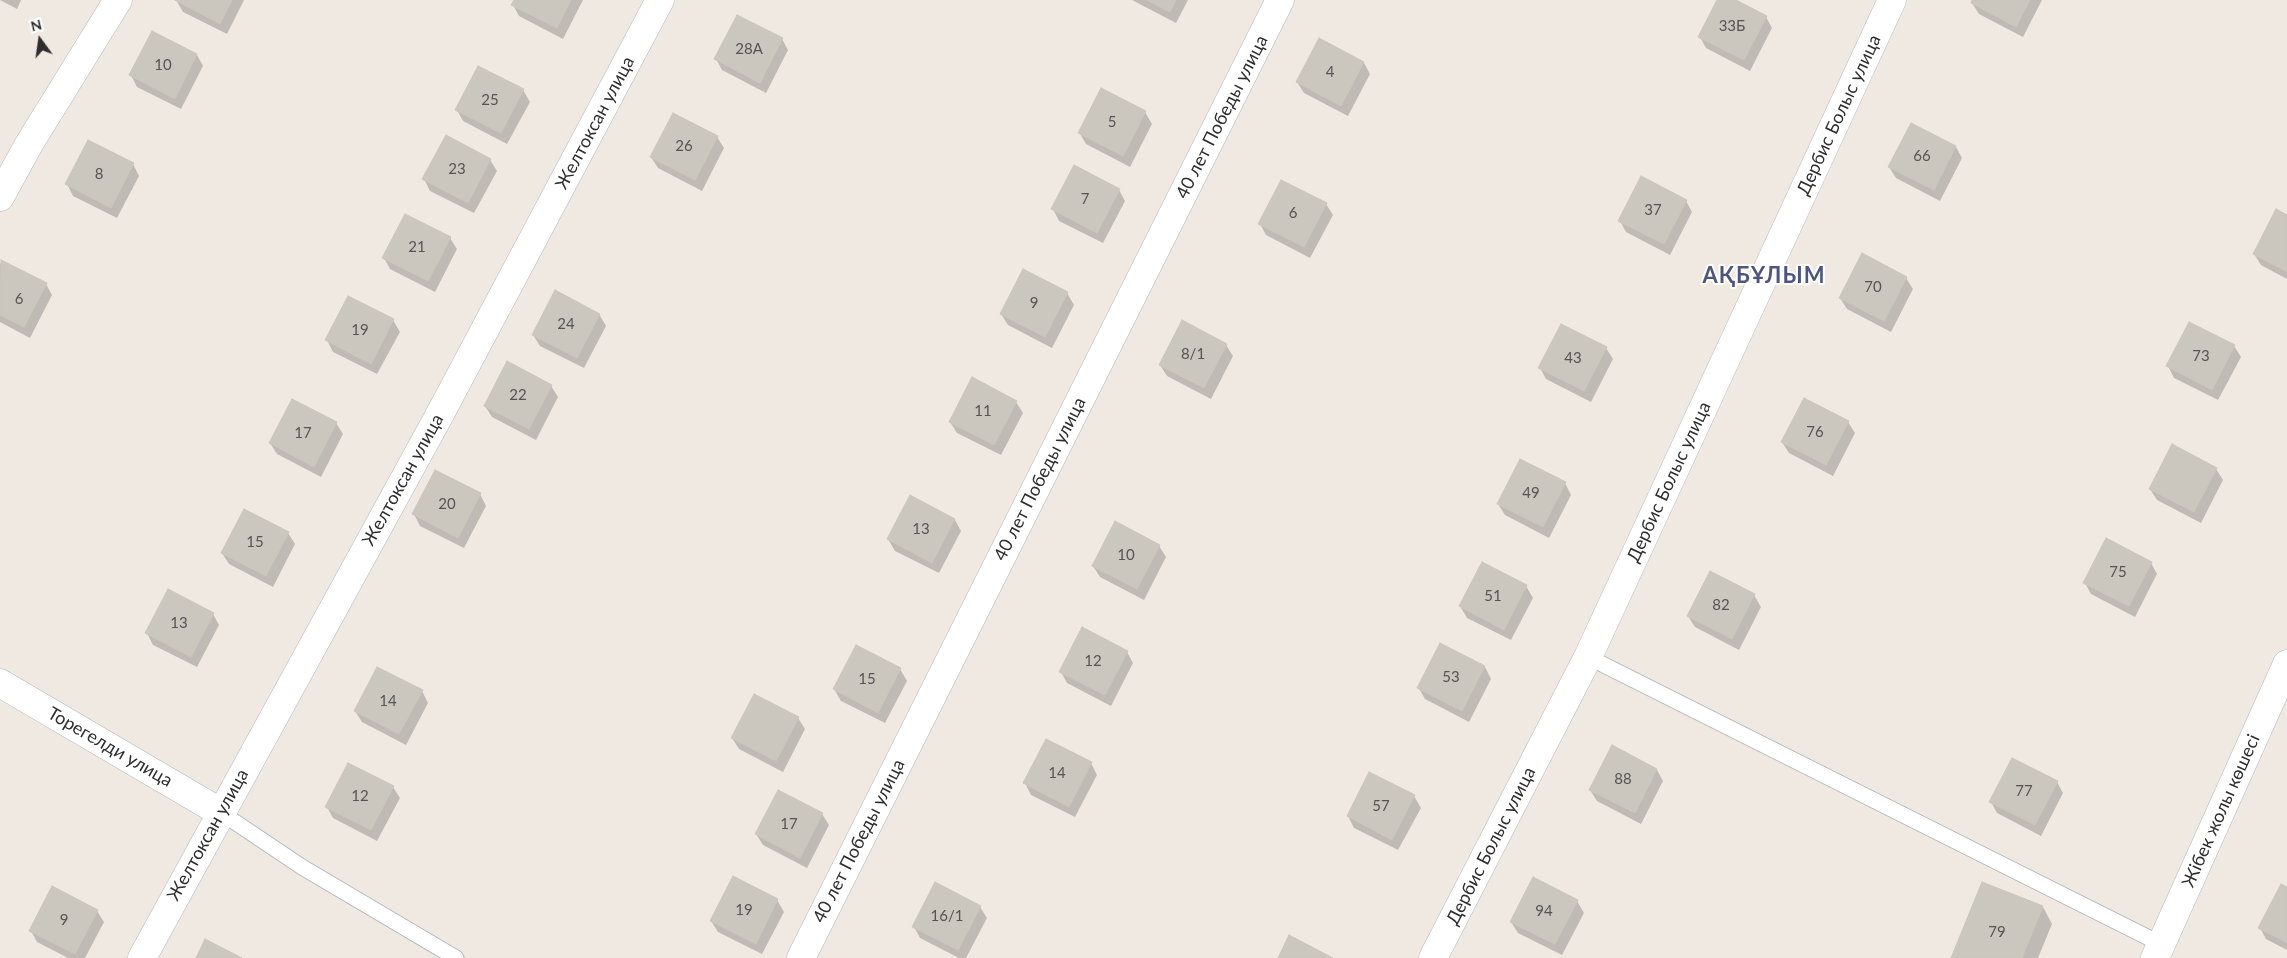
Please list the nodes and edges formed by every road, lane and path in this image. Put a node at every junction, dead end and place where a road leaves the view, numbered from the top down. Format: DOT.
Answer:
graph roads {
  1 [pos="118,0"];
  2 [pos="660,0"];
  3 [pos="1280,0"];
  4 [pos="1892,0"];
  5 [pos="0,197"];
  6 [pos="1588,657"];
  7 [pos="2287,664"];
  8 [pos="0,683"];
  9 [pos="220,812"];
  10 [pos="2158,951"];
  11 [pos="142,958"];
  12 [pos="456,958"];
  13 [pos="801,958"];
  14 [pos="1432,958"];
  1 -- 5 [label="street"];
  2 -- 9 [label="street, Желтоксан улица"];
  3 -- 13 [label="street, 40 лет Победы улица"];
  4 -- 6 [label="street, Дербис Болыс улица"];
  6 -- 10 [label="lane"];
  6 -- 14 [label="street, Дербис Болыс улица"];
  7 -- 10 [label="street, Жібек жолы көшесі"];
  8 -- 9 [label="street, Торегелди улица"];
  9 -- 11 [label="street, Желтоксан улица"];
  9 -- 12 [label="lane"];
}
